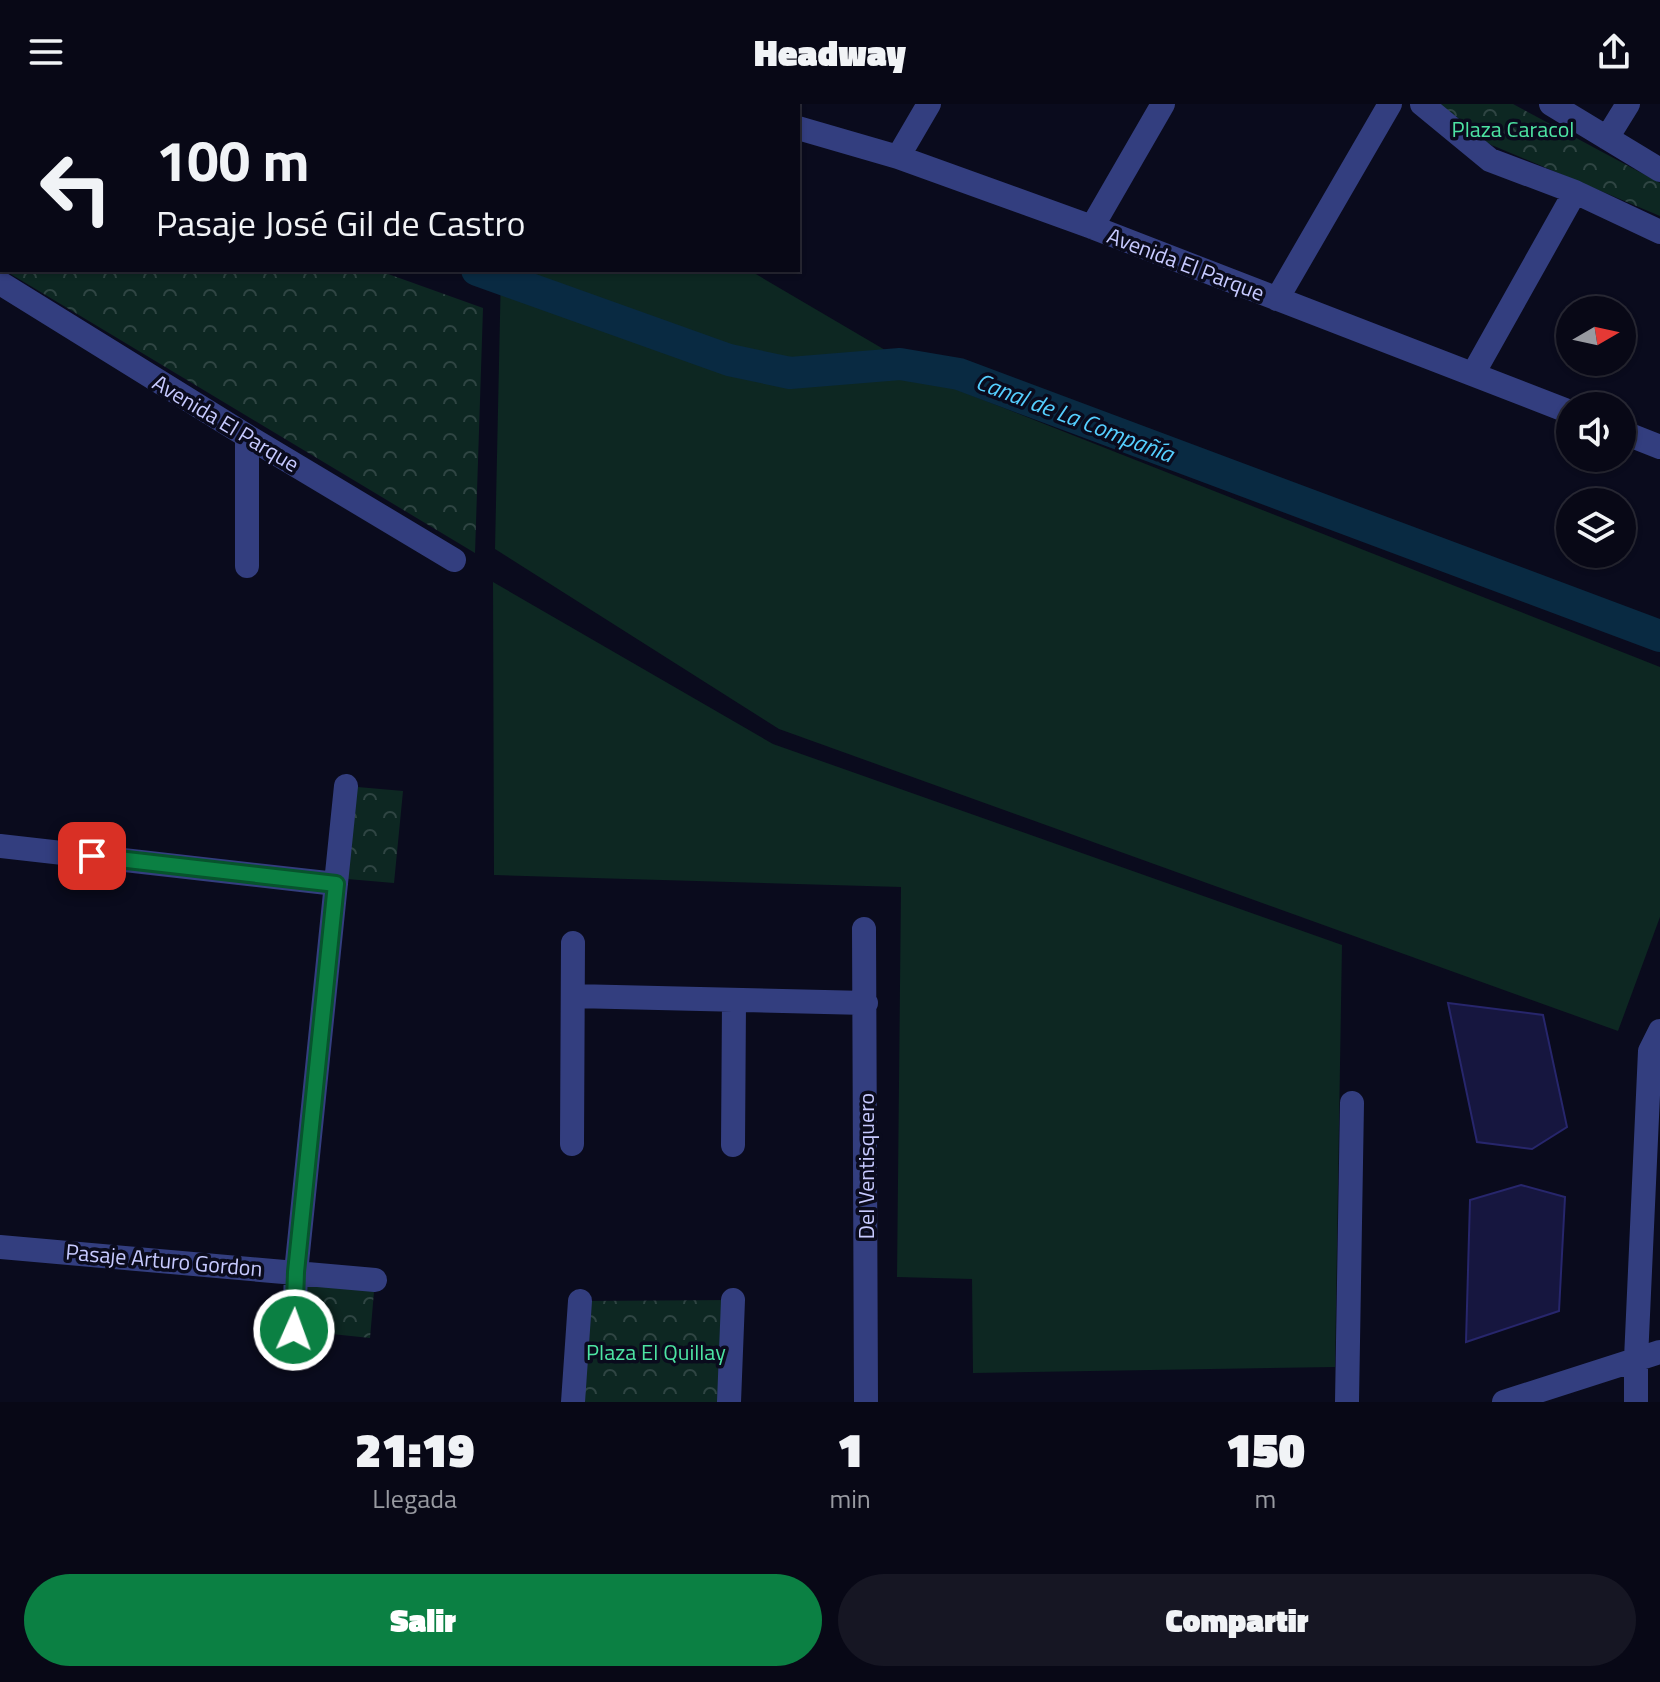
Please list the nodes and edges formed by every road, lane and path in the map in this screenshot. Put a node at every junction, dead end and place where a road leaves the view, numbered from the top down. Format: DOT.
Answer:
graph roads {
  1 [pos="929,104"];
  2 [pos="1163,104"];
  3 [pos="1390,104"];
  4 [pos="1422,104"];
  5 [pos="1551,104"];
  6 [pos="1628,104"];
  7 [pos="800,129"];
  8 [pos="1607,138"];
  9 [pos="898,157"];
  10 [pos="1660,170"];
  11 [pos="1575,192"];
  12 [pos="1092,227"];
  13 [pos="1660,232"];
  14 [pos="0,283"];
  15 [pos="1277,299"];
  16 [pos="1473,374"];
  17 [pos="1556,407"];
  18 [pos="247,436"];
  19 [pos="1636,438"];
  20 [pos="1660,447"];
  21 [pos="454,560"];
  22 [pos="247,566"];
  23 [pos="346,786"];
  24 [pos="0,846"];
  25 [pos="336,884"];
  26 [pos="864,929"];
  27 [pos="573,943"];
  28 [pos="573,996"];
  29 [pos="734,1002"];
  30 [pos="866,1003"];
  31 [pos="1660,1031"];
  32 [pos="1352,1103"];
  33 [pos="572,1144"];
  34 [pos="733,1145"];
  35 [pos="0,1247"];
  36 [pos="296,1272"];
  37 [pos="375,1280"];
  38 [pos="733,1300"];
  39 [pos="580,1301"];
  40 [pos="294,1330"];
  41 [pos="1660,1352"];
  42 [pos="1636,1359"];
  43 [pos="573,1402"];
  44 [pos="729,1402"];
  45 [pos="866,1402"];
  46 [pos="1347,1402"];
  47 [pos="1504,1402"];
  48 [pos="1636,1402"];
  1 -- 9 [label="street"];
  2 -- 12 [label="street"];
  3 -- 15 [label="street"];
  4 -- 11 [label="street"];
  5 -- 8 [label="street"];
  6 -- 8 [label="street"];
  7 -- 9 [label="street, Avenida El Parque"];
  8 -- 10 [label="street"];
  9 -- 12 [label="street, Avenida El Parque"];
  11 -- 13 [label="street"];
  11 -- 16 [label="street"];
  12 -- 15 [label="street, Avenida El Parque"];
  14 -- 18 [label="street, Avenida El Parque"];
  15 -- 16 [label="street, Avenida El Parque"];
  16 -- 17 [label="street, Avenida El Parque"];
  18 -- 21 [label="street, Avenida El Parque"];
  18 -- 22 [label="street"];
  19 -- 20 [label="street"];
  23 -- 25 [label="street"];
  24 -- 25 [label="street"];
  25 -- 36 [label="street"];
  26 -- 30 [label="street, Del Ventisquero"];
  27 -- 28 [label="street"];
  28 -- 29 [label="street"];
  28 -- 33 [label="street"];
  29 -- 30 [label="street"];
  29 -- 34 [label="street"];
  30 -- 45 [label="street, Del Ventisquero"];
  31 -- 42 [label="street"];
  32 -- 46 [label="street"];
  35 -- 36 [label="street, Pasaje Arturo Gordon"];
  36 -- 37 [label="street, Pasaje Arturo Gordon"];
  36 -- 40 [label="street"];
  38 -- 44 [label="street"];
  39 -- 43 [label="street"];
  41 -- 42 [label="street"];
  42 -- 47 [label="street"];
  42 -- 48 [label="street"];
}
